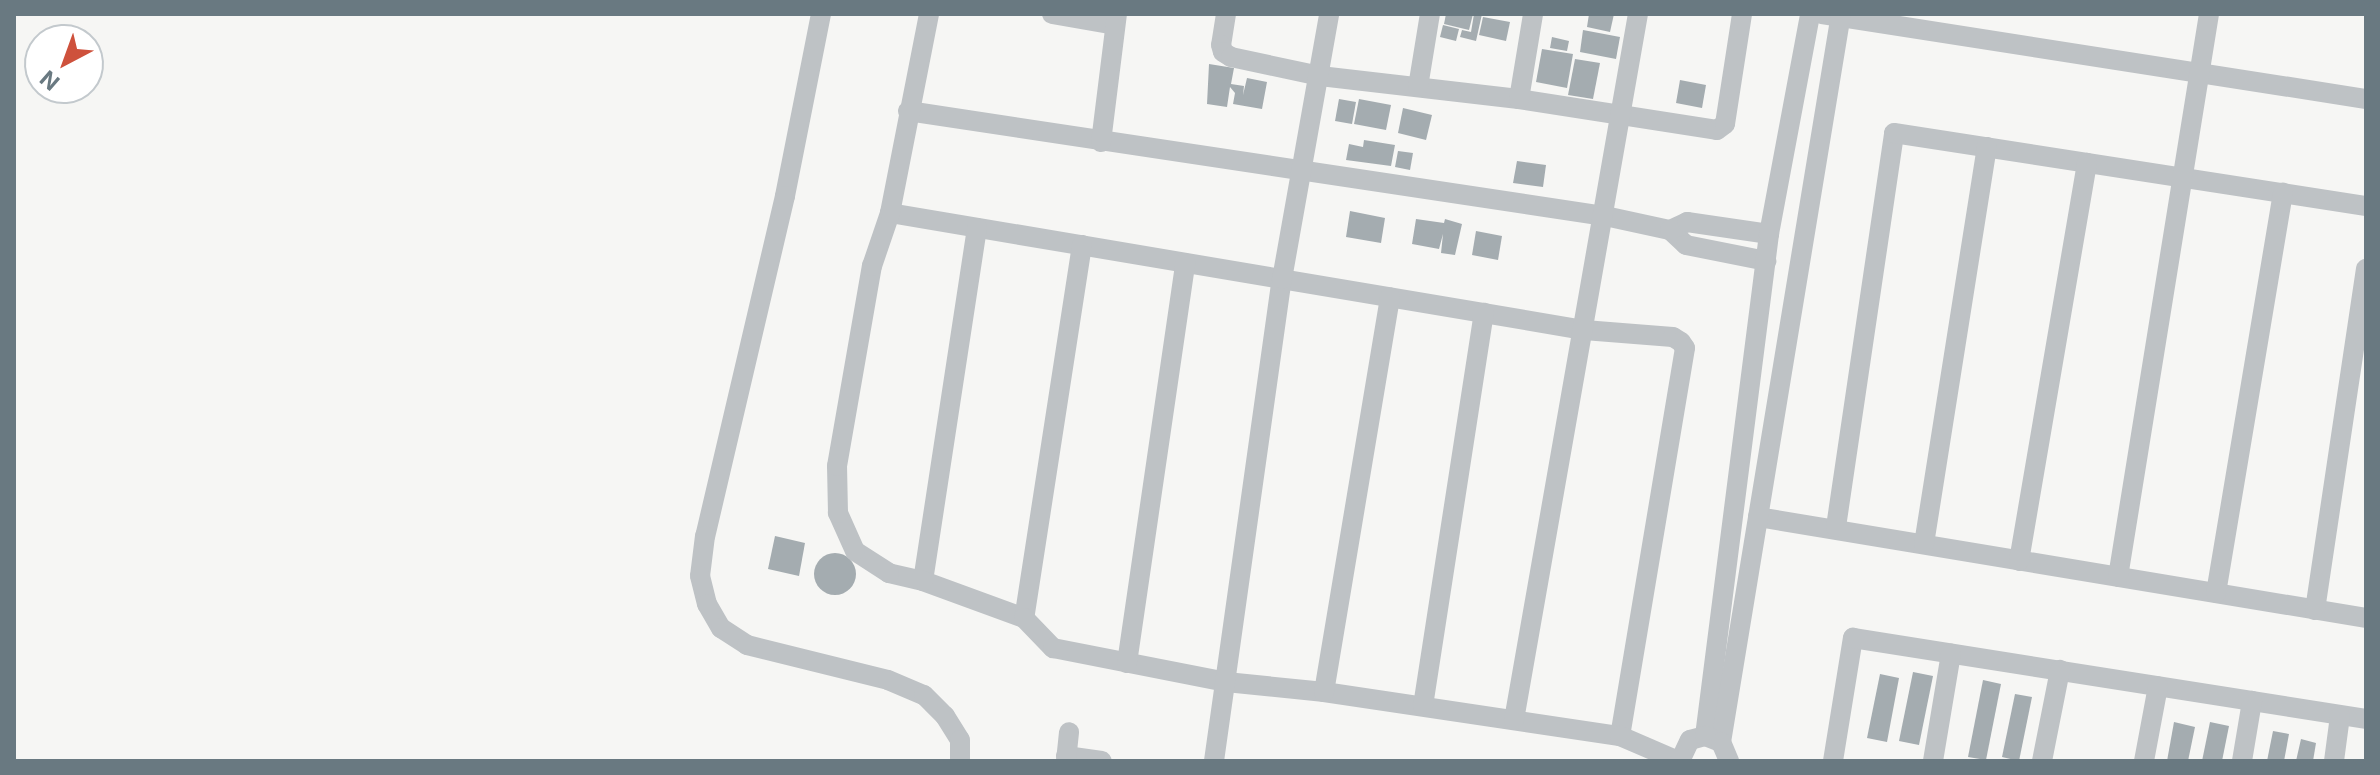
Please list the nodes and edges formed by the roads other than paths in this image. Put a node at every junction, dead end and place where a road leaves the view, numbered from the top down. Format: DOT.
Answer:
graph roads {
  1 [pos="821,14"];
  2 [pos="929,14"];
  3 [pos="1052,14"];
  4 [pos="1226,14"];
  5 [pos="1329,14"];
  6 [pos="1430,14"];
  7 [pos="1533,14"];
  8 [pos="1638,14"];
  9 [pos="1742,14"];
  10 [pos="1810,14"];
  11 [pos="2209,14"];
  12 [pos="1835,15"];
  13 [pos="1116,19"];
  14 [pos="2200,72"];
  15 [pos="1320,76"];
  16 [pos="1418,87"];
  17 [pos="1519,99"];
  18 [pos="2366,99"];
  19 [pos="908,111"];
  20 [pos="1623,114"];
  21 [pos="1101,142"];
  22 [pos="1987,147"];
  23 [pos="2087,163"];
  24 [pos="1302,172"];
  25 [pos="2184,178"];
  26 [pos="2283,193"];
  27 [pos="2366,206"];
  28 [pos="890,213"];
  29 [pos="1605,216"];
  30 [pos="977,228"];
  31 [pos="1670,230"];
  32 [pos="1769,234"];
  33 [pos="1082,245"];
  34 [pos="1766,261"];
  35 [pos="1185,263"];
  36 [pos="2366,269"];
  37 [pos="1282,279"];
  38 [pos="1390,297"];
  39 [pos="1484,313"];
  40 [pos="1584,330"];
  41 [pos="1758,517"];
  42 [pos="1836,527"];
  43 [pos="1924,544"];
  44 [pos="2019,561"];
  45 [pos="2118,577"];
  46 [pos="923,581"];
  47 [pos="2216,593"];
  48 [pos="2315,610"];
  49 [pos="1024,618"];
  50 [pos="2366,618"];
  51 [pos="1951,654"];
  52 [pos="1127,663"];
  53 [pos="2060,670"];
  54 [pos="1226,682"];
  55 [pos="2158,686"];
  56 [pos="1324,692"];
  57 [pos="2252,701"];
  58 [pos="1423,706"];
  59 [pos="2340,716"];
  60 [pos="2366,719"];
  61 [pos="1514,720"];
  62 [pos="1069,732"];
  63 [pos="1620,736"];
  64 [pos="1718,746"];
  65 [pos="1066,758"];
  66 [pos="960,761"];
  67 [pos="1102,761"];
  68 [pos="1214,761"];
  69 [pos="1679,761"];
  70 [pos="1833,761"];
  71 [pos="1933,761"];
  72 [pos="2042,761"];
  73 [pos="2144,761"];
  74 [pos="2242,761"];
  75 [pos="2334,761"];
  1 -- 66 [label="street"];
  2 -- 19 [label="street"];
  3 -- 13 [label="street"];
  4 -- 15 [label="street"];
  5 -- 15 [label="street"];
  6 -- 16 [label="street"];
  7 -- 17 [label="street"];
  8 -- 20 [label="street"];
  9 -- 20 [label="street"];
  10 -- 32 [label="street"];
  11 -- 14 [label="street"];
  12 -- 14 [label="street"];
  12 -- 41 [label="street"];
  13 -- 21 [label="street"];
  14 -- 18 [label="street"];
  14 -- 25 [label="street"];
  15 -- 16 [label="street"];
  15 -- 24 [label="street"];
  16 -- 17 [label="street"];
  17 -- 20 [label="street"];
  19 -- 21 [label="street"];
  19 -- 28 [label="street"];
  20 -- 29 [label="street"];
  21 -- 24 [label="street"];
  22 -- 23 [label="street"];
  22 -- 42 [label="street"];
  22 -- 43 [label="street"];
  23 -- 25 [label="street"];
  23 -- 44 [label="street"];
  24 -- 29 [label="street"];
  24 -- 37 [label="street"];
  25 -- 26 [label="street"];
  25 -- 45 [label="street"];
  26 -- 27 [label="street"];
  26 -- 47 [label="street"];
  28 -- 30 [label="street"];
  28 -- 46 [label="street"];
  29 -- 31 [label="street"];
  29 -- 40 [label="street"];
  30 -- 33 [label="street"];
  30 -- 46 [label="street"];
  31 -- 32 [label="street"];
  31 -- 34 [label="street"];
  32 -- 34 [label="street"];
  33 -- 35 [label="street"];
  33 -- 49 [label="street"];
  34 -- 64 [label="street"];
  35 -- 37 [label="street"];
  35 -- 52 [label="street"];
  36 -- 48 [label="street"];
  37 -- 38 [label="street"];
  37 -- 54 [label="street"];
  38 -- 39 [label="street"];
  38 -- 56 [label="street"];
  39 -- 40 [label="street"];
  39 -- 58 [label="street"];
  40 -- 61 [label="street"];
  40 -- 63 [label="street"];
  41 -- 42 [label="street"];
  41 -- 64 [label="street"];
  42 -- 43 [label="street"];
  43 -- 44 [label="street"];
  44 -- 45 [label="street"];
  45 -- 47 [label="street"];
  46 -- 49 [label="street"];
  47 -- 48 [label="street"];
  48 -- 50 [label="street"];
  49 -- 52 [label="street"];
  51 -- 53 [label="street"];
  51 -- 70 [label="street"];
  51 -- 71 [label="street"];
  52 -- 54 [label="street"];
  53 -- 55 [label="street"];
  53 -- 72 [label="street"];
  54 -- 56 [label="street"];
  54 -- 68 [label="street"];
  55 -- 57 [label="street"];
  55 -- 73 [label="street"];
  56 -- 58 [label="street"];
  57 -- 59 [label="street"];
  57 -- 74 [label="street"];
  58 -- 61 [label="street"];
  59 -- 60 [label="street"];
  59 -- 75 [label="street"];
  61 -- 63 [label="street"];
  62 -- 65 [label="street"];
  63 -- 69 [label="street"];
  64 -- 69 [label="street"];
  65 -- 67 [label="street"];
}
